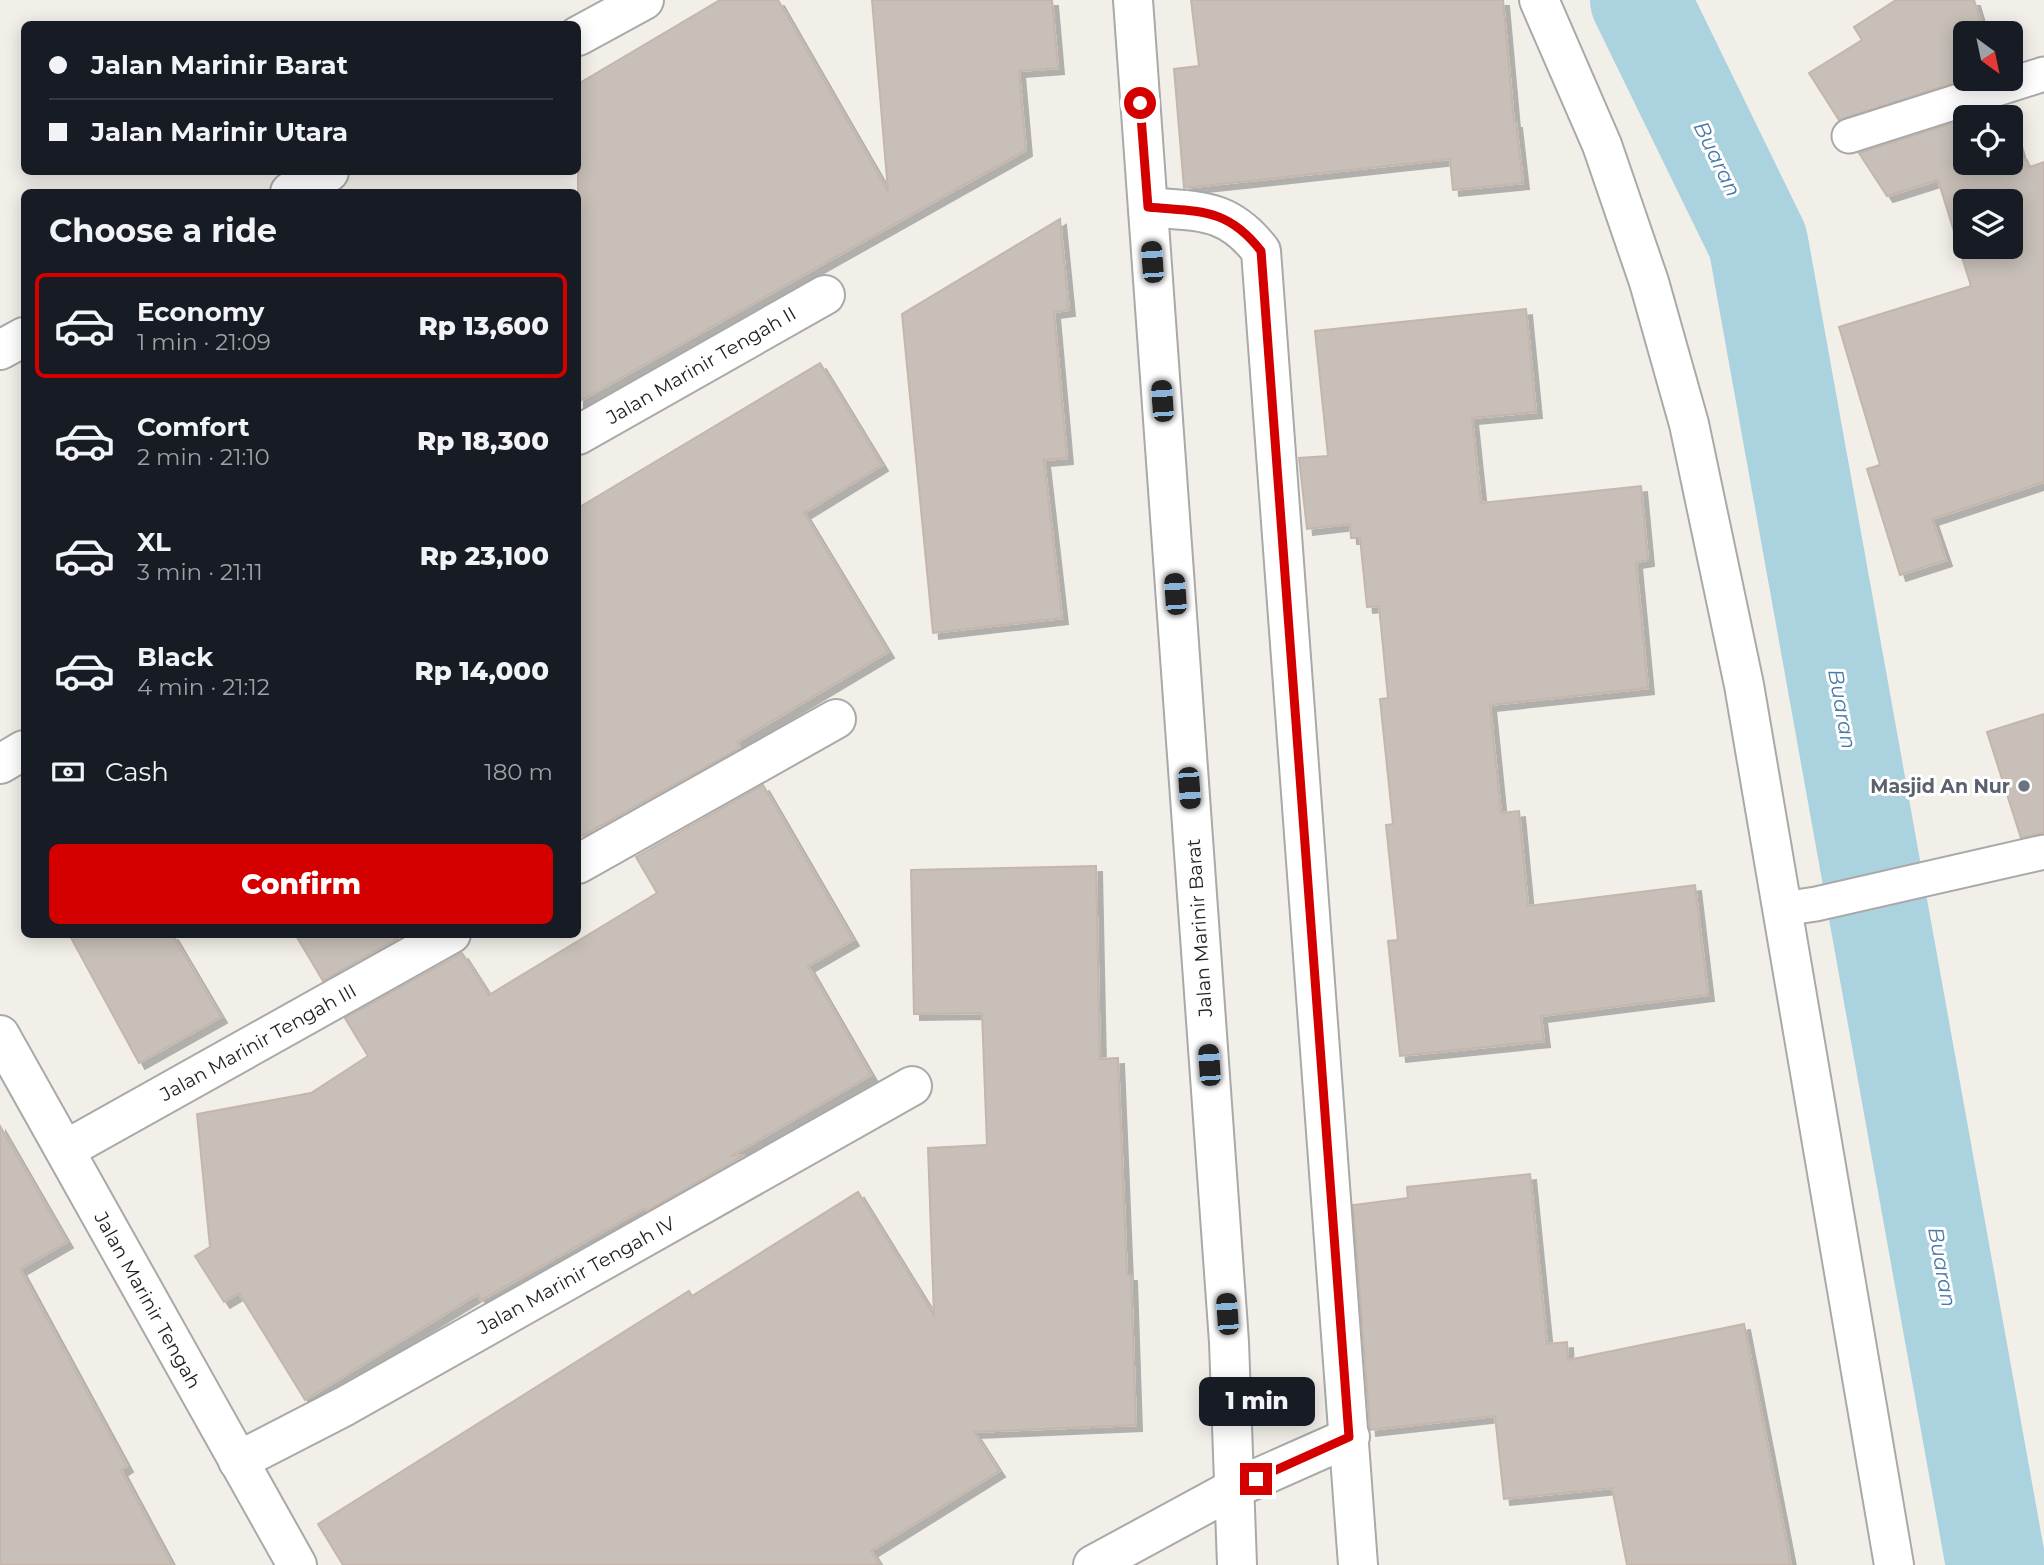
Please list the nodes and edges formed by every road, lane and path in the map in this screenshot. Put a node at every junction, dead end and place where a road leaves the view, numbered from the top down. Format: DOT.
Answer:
graph roads {
  1 [pos="644,0"];
  2 [pos="1133,0"];
  3 [pos="1539,0"];
  4 [pos="581,34"];
  5 [pos="2044,74"];
  6 [pos="1849,136"];
  7 [pos="323,175"];
  8 [pos="296,189"];
  9 [pos="1148,207"];
  10 [pos="825,295"];
  11 [pos="21,339"];
  12 [pos="0,350"];
  13 [pos="581,433"];
  14 [pos="836,719"];
  15 [pos="21,752"];
  16 [pos="0,764"];
  17 [pos="2044,852"];
  18 [pos="581,862"];
  19 [pos="1799,907"];
  20 [pos="444,938"];
  21 [pos="0,1035"];
  22 [pos="912,1086"];
  23 [pos="65,1150"];
  24 [pos="1349,1437"];
  25 [pos="238,1461"];
  26 [pos="1233,1489"];
  27 [pos="297,1565"];
  28 [pos="1093,1565"];
  29 [pos="1237,1565"];
  30 [pos="1358,1565"];
  31 [pos="1894,1565"];
  1 -- 4 [label="street"];
  2 -- 9 [label="street, Jalan Marinir Barat"];
  3 -- 19 [label="street"];
  5 -- 6 [label="lane"];
  7 -- 8 [label="street"];
  9 -- 24 [label="street"];
  9 -- 26 [label="street, Jalan Marinir Barat"];
  10 -- 13 [label="street, Jalan Marinir Tengah II"];
  11 -- 12 [label="street"];
  14 -- 18 [label="street"];
  15 -- 16 [label="street"];
  17 -- 19 [label="lane"];
  19 -- 31 [label="street"];
  20 -- 23 [label="street, Jalan Marinir Tengah III"];
  21 -- 23 [label="street, Jalan Marinir Tengah"];
  22 -- 25 [label="street, Jalan Marinir Tengah IV"];
  23 -- 25 [label="street, Jalan Marinir Tengah"];
  24 -- 26 [label="street"];
  24 -- 30 [label="street"];
  25 -- 27 [label="street, Jalan Marinir Tengah"];
  26 -- 28 [label="street"];
  26 -- 29 [label="street, Jalan Marinir Barat"];
}
